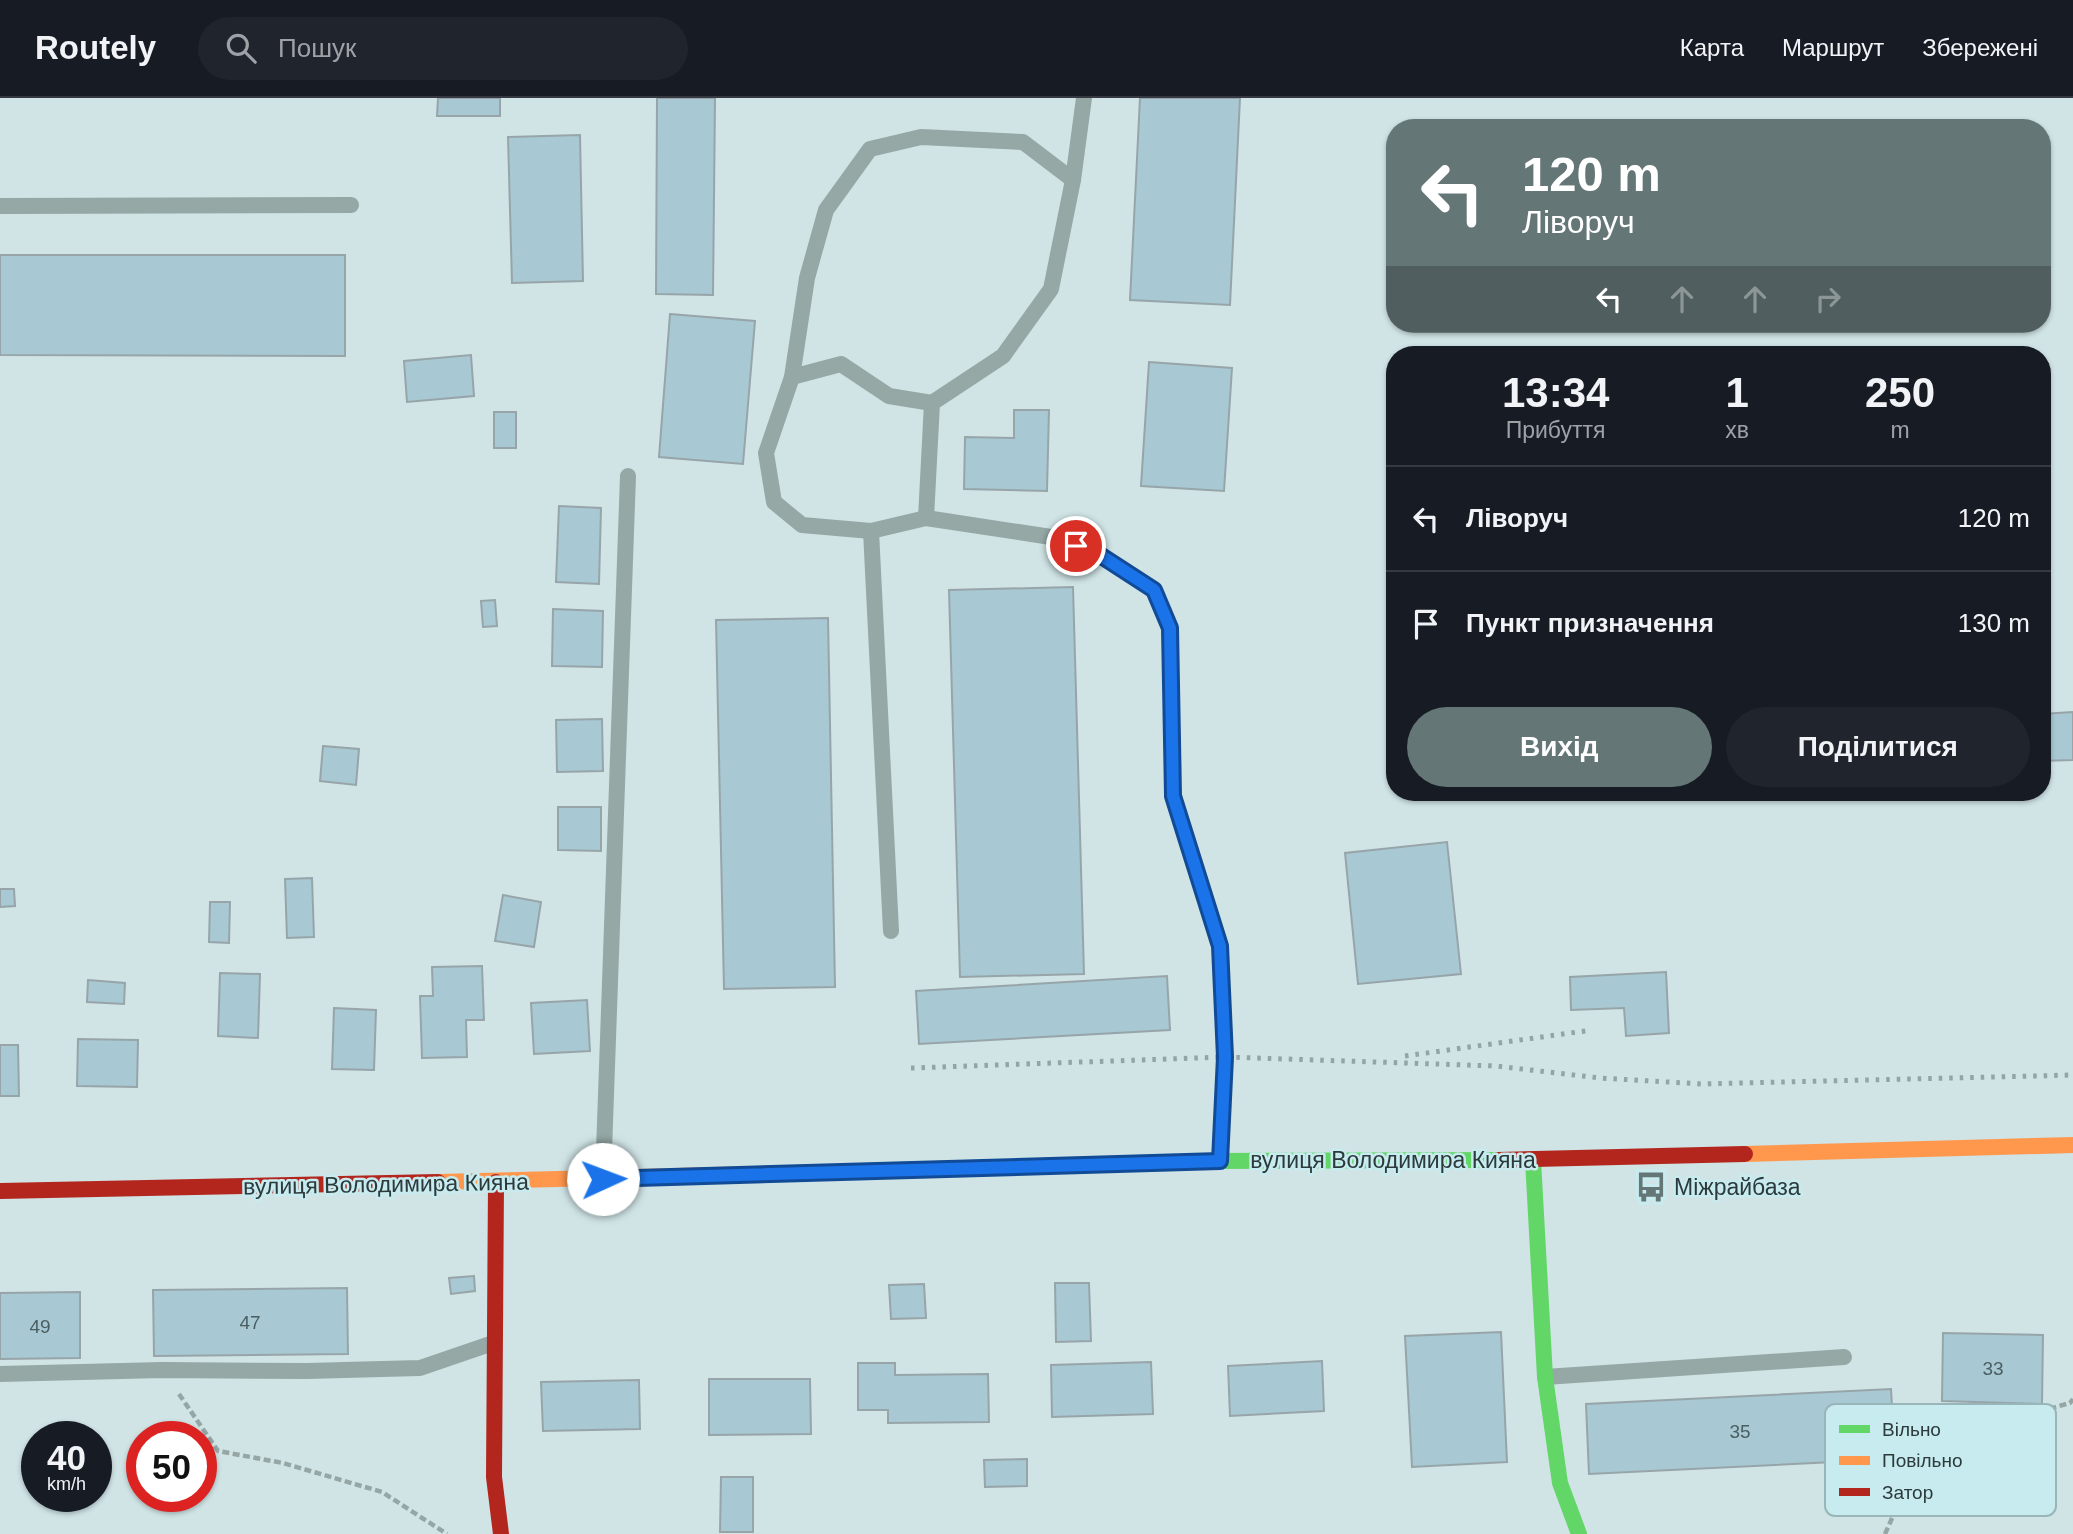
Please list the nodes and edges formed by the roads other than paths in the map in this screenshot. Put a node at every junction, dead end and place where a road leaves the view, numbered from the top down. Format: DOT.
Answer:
graph roads {
  1 [pos="1084,98"];
  2 [pos="1073,180"];
  3 [pos="351,205"];
  4 [pos="0,206"];
  5 [pos="792,377"];
  6 [pos="932,403"];
  7 [pos="628,476"];
  8 [pos="926,519"];
  9 [pos="871,531"];
  10 [pos="891,930"];
  11 [pos="2073,1144"];
  12 [pos="1533,1160"];
  13 [pos="1220,1161"];
  14 [pos="603,1179"];
  15 [pos="496,1182"];
  16 [pos="0,1191"];
  17 [pos="496,1342"];
  18 [pos="1844,1357"];
  19 [pos="0,1374"];
  20 [pos="1545,1377"];
  21 [pos="501,1534"];
  22 [pos="1579,1534"];
  1 -- 2 [label="lane"];
  2 -- 5 [label="lane"];
  2 -- 6 [label="lane"];
  3 -- 4 [label="lane"];
  5 -- 6 [label="lane"];
  5 -- 9 [label="lane"];
  6 -- 8 [label="lane"];
  7 -- 14 [label="lane"];
  8 -- 9 [label="lane"];
  8 -- 13 [label="lane"];
  9 -- 10 [label="lane"];
  11 -- 12 [label="main road, вулиця Володимира Кияна"];
  12 -- 13 [label="main road, вулиця Володимира Кияна"];
  12 -- 20 [label="main road"];
  13 -- 14 [label="main road, вулиця Володимира Кияна"];
  14 -- 15 [label="main road, вулиця Володимира Кияна"];
  15 -- 16 [label="main road, вулиця Володимира Кияна"];
  15 -- 17 [label="main road"];
  17 -- 19 [label="lane"];
  17 -- 21 [label="main road"];
  18 -- 20 [label="lane"];
  20 -- 22 [label="main road"];
}
